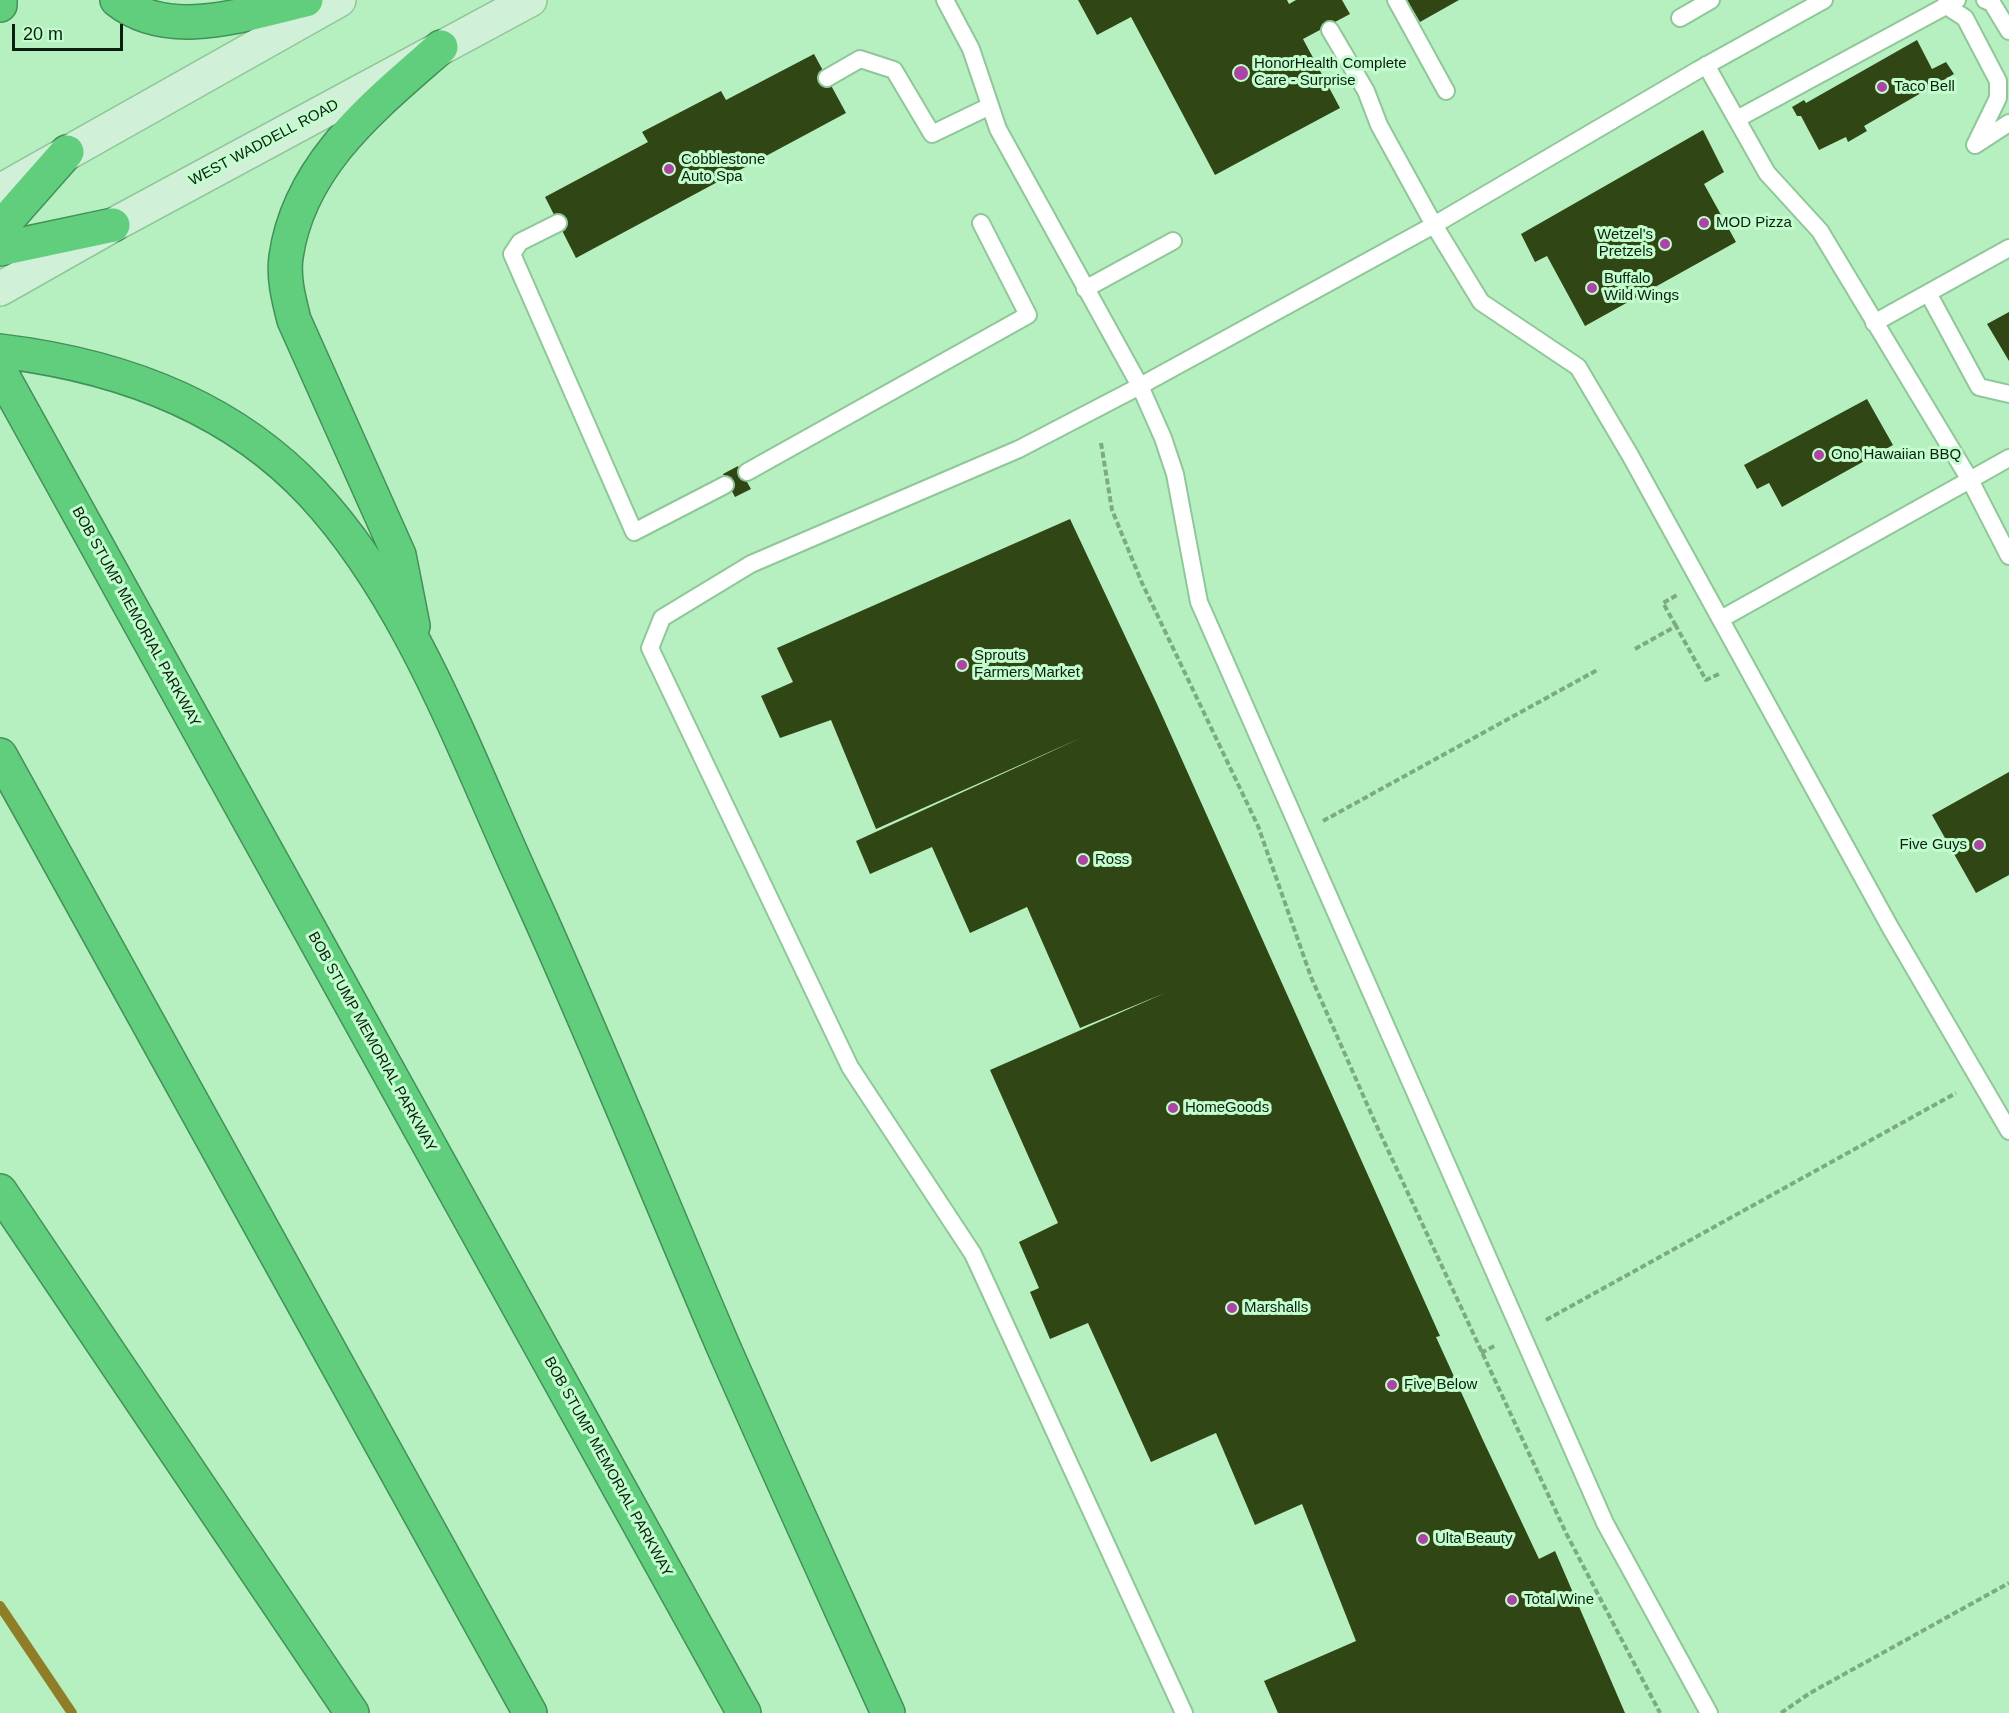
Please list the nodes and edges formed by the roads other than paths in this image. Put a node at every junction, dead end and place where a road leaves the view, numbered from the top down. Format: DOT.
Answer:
graph roads {
  1 [pos="0,0"];
  2 [pos="117,0"];
  3 [pos="306,0"];
  4 [pos="339,0"];
  5 [pos="530,0"];
  6 [pos="945,0"];
  7 [pos="1396,0"];
  8 [pos="1711,0"];
  9 [pos="1824,0"];
  10 [pos="1985,0"];
  11 [pos="1951,2"];
  12 [pos="0,5"];
  13 [pos="1680,18"];
  14 [pos="1330,30"];
  15 [pos="2009,31"];
  16 [pos="441,47"];
  17 [pos="1706,65"];
  18 [pos="827,78"];
  19 [pos="1446,91"];
  20 [pos="990,106"];
  21 [pos="1737,119"];
  22 [pos="2009,123"];
  23 [pos="67,152"];
  24 [pos="0,191"];
  25 [pos="558,223"];
  26 [pos="981,224"];
  27 [pos="113,225"];
  28 [pos="1434,225"];
  29 [pos="0,228"];
  30 [pos="1173,241"];
  31 [pos="2009,248"];
  32 [pos="0,249"];
  33 [pos="0,289"];
  34 [pos="1085,289"];
  35 [pos="1928,293"];
  36 [pos="1874,323"];
  37 [pos="0,351"];
  38 [pos="0,371"];
  39 [pos="1140,386"];
  40 [pos="2009,394"];
  41 [pos="2009,458"];
  42 [pos="747,472"];
  43 [pos="1970,480"];
  44 [pos="725,485"];
  45 [pos="2009,556"];
  46 [pos="1721,620"];
  47 [pos="418,649"];
  48 [pos="0,755"];
  49 [pos="2009,1131"];
  50 [pos="0,1191"];
  51 [pos="352,1713"];
  52 [pos="530,1713"];
  53 [pos="744,1713"];
  54 [pos="888,1713"];
  55 [pos="1184,1713"];
  56 [pos="1709,1713"];
  1 -- 12 [label="highway"];
  2 -- 3 [label="highway"];
  4 -- 23 [label="main road"];
  5 -- 16 [label="main road, WEST WADDELL ROAD"];
  6 -- 20 [label="lane"];
  7 -- 19 [label="lane"];
  8 -- 13 [label="lane"];
  9 -- 17 [label="lane"];
  10 -- 15 [label="lane"];
  11 -- 21 [label="lane"];
  11 -- 22 [label="lane"];
  14 -- 28 [label="lane"];
  16 -- 27 [label="main road, WEST WADDELL ROAD"];
  16 -- 47 [label="highway"];
  17 -- 21 [label="lane"];
  17 -- 28 [label="lane"];
  18 -- 20 [label="lane"];
  20 -- 34 [label="lane"];
  21 -- 36 [label="lane"];
  23 -- 24 [label="main road"];
  23 -- 29 [label="highway"];
  25 -- 44 [label="lane"];
  26 -- 42 [label="lane"];
  27 -- 32 [label="highway"];
  27 -- 33 [label="main road, WEST WADDELL ROAD"];
  28 -- 39 [label="lane"];
  28 -- 46 [label="lane"];
  30 -- 34 [label="lane"];
  31 -- 35 [label="lane"];
  34 -- 39 [label="lane"];
  35 -- 36 [label="lane"];
  35 -- 40 [label="lane"];
  36 -- 43 [label="lane"];
  37 -- 47 [label="highway"];
  38 -- 53 [label="highway, BOB STUMP MEMORIAL PARKWAY"];
  39 -- 55 [label="lane"];
  39 -- 56 [label="lane"];
  41 -- 43 [label="lane"];
  43 -- 45 [label="lane"];
  43 -- 46 [label="lane"];
  46 -- 49 [label="lane"];
  47 -- 54 [label="highway"];
  48 -- 52 [label="highway"];
  50 -- 51 [label="highway"];
}
